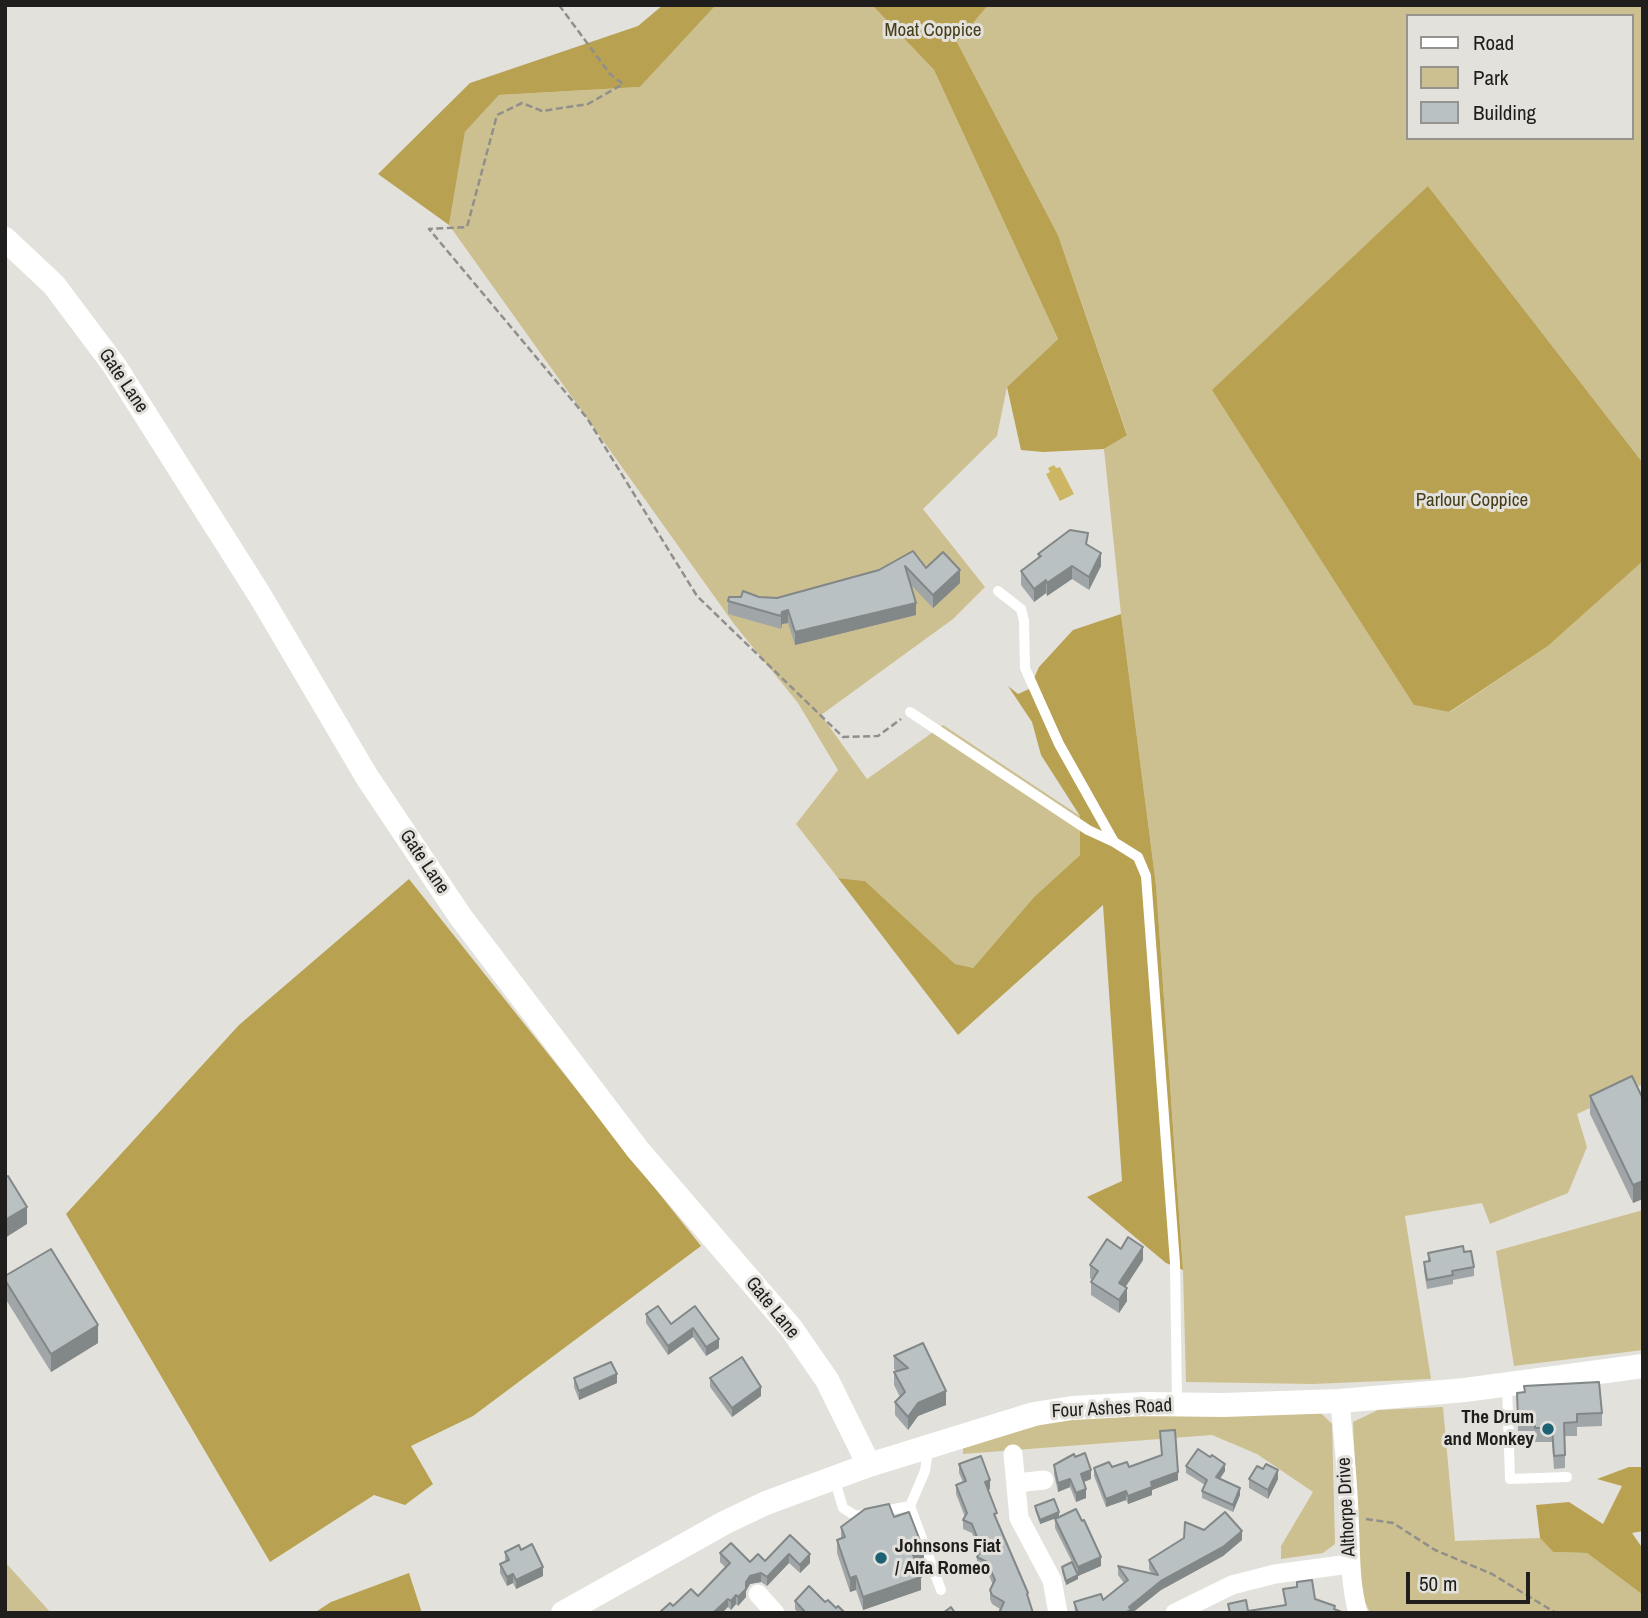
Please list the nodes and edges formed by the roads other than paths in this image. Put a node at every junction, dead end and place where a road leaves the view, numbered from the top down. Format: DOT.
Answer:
graph roads {
  1 [pos="5,239"];
  2 [pos="999,591"];
  3 [pos="910,712"];
  4 [pos="1114,842"];
  5 [pos="1643,1366"];
  6 [pos="1507,1384"];
  7 [pos="1340,1401"];
  8 [pos="1177,1405"];
  9 [pos="929,1446"];
  10 [pos="1013,1454"];
  11 [pos="869,1465"];
  12 [pos="1567,1477"];
  13 [pos="833,1478"];
  14 [pos="1044,1480"];
  15 [pos="1016,1483"];
  16 [pos="910,1506"];
  17 [pos="1349,1564"];
  18 [pos="941,1590"];
  19 [pos="758,1594"];
  20 [pos="588,1607"];
  21 [pos="1200,1607"];
  22 [pos="563,1613"];
  23 [pos="775,1613"];
  24 [pos="1058,1613"];
  25 [pos="1175,1613"];
  26 [pos="1358,1613"];
  1 -- 11 [label="street, Gate Lane"];
  2 -- 4 [label="lane"];
  3 -- 4 [label="lane"];
  4 -- 8 [label="lane"];
  5 -- 6 [label="street, Four Ashes Road"];
  6 -- 7 [label="street, Four Ashes Road"];
  6 -- 12 [label="lane"];
  7 -- 8 [label="street, Four Ashes Road"];
  7 -- 17 [label="street, Althorpe Drive"];
  8 -- 9 [label="street, Four Ashes Road"];
  9 -- 11 [label="street, Four Ashes Road"];
  9 -- 16 [label="lane"];
  10 -- 15 [label="street"];
  11 -- 13 [label="street, Four Ashes Road"];
  13 -- 16 [label="lane"];
  13 -- 20 [label="street, Four Ashes Road"];
  14 -- 15 [label="street"];
  15 -- 24 [label="street"];
  16 -- 18 [label="lane"];
  17 -- 21 [label="street"];
  17 -- 26 [label="street, Althorpe Drive"];
  19 -- 23 [label="street"];
  20 -- 22 [label="street, Four Ashes Road"];
  21 -- 25 [label="street"];
}
